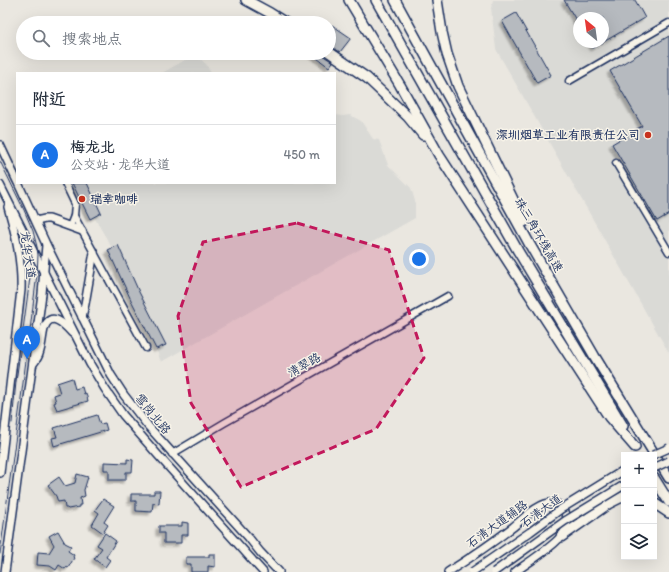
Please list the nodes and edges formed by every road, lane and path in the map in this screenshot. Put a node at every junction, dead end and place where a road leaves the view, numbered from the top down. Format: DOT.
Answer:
graph roads {
  1 [pos="246,0"];
  2 [pos="349,0"];
  3 [pos="376,0"];
  4 [pos="395,0"];
  5 [pos="437,0"];
  6 [pos="275,16"];
  7 [pos="669,24"];
  8 [pos="336,57"];
  9 [pos="569,82"];
  10 [pos="0,145"];
  11 [pos="439,155"];
  12 [pos="616,163"];
  13 [pos="16,178"];
  14 [pos="19,184"];
  15 [pos="65,184"];
  16 [pos="0,186"];
  17 [pos="74,216"];
  18 [pos="36,221"];
  19 [pos="70,226"];
  20 [pos="82,231"];
  21 [pos="46,244"];
  22 [pos="94,252"];
  23 [pos="669,252"];
  24 [pos="44,273"];
  25 [pos="67,287"];
  26 [pos="55,293"];
  27 [pos="448,296"];
  28 [pos="564,303"];
  29 [pos="82,318"];
  30 [pos="78,341"];
  31 [pos="146,348"];
  32 [pos="32,364"];
  33 [pos="669,448"];
  34 [pos="638,451"];
  35 [pos="657,453"];
  36 [pos="172,454"];
  37 [pos="669,461"];
  38 [pos="657,467"];
  39 [pos="621,472"];
  40 [pos="0,473"];
  41 [pos="669,478"];
  42 [pos="657,483"];
  43 [pos="621,487"];
  44 [pos="621,498"];
  45 [pos="669,502"];
  46 [pos="657,505"];
  47 [pos="669,513"];
  48 [pos="561,537"];
  49 [pos="5,572"];
  50 [pos="263,572"];
  51 [pos="279,572"];
  52 [pos="448,572"];
  53 [pos="472,572"];
  54 [pos="494,572"];
  55 [pos="515,572"];
  1 -- 6 [label="highway"];
  2 -- 11 [label="highway"];
  3 -- 34 [label="highway"];
  4 -- 28 [label="highway, 珠三角环线高速"];
  5 -- 28 [label="highway"];
  7 -- 9 [label="street"];
  8 -- 11 [label="highway"];
  10 -- 13 [label="main road, 龙华大道"];
  11 -- 34 [label="highway"];
  12 -- 23 [label="street"];
  14 -- 18 [label="main road, 龙华大道"];
  15 -- 17 [label="street"];
  16 -- 24 [label="main road, 龙华大道"];
  16 -- 40 [label="main road, 龙华大道"];
  17 -- 19 [label="street"];
  17 -- 20 [label="street"];
  18 -- 19 [label="main road"];
  18 -- 21 [label="main road, 龙华大道"];
  19 -- 20 [label="main road"];
  20 -- 22 [label="street"];
  21 -- 24 [label="main road, 龙华大道"];
  21 -- 25 [label="main road, 雪岗北路"];
  22 -- 29 [label="main road"];
  22 -- 31 [label="street"];
  24 -- 26 [label="main road, 雪岗北路"];
  24 -- 32 [label="main road, 龙华大道"];
  25 -- 26 [label="main road"];
  25 -- 29 [label="main road, 雪岗北路"];
  26 -- 30 [label="main road, 雪岗北路"];
  27 -- 36 [label="street, 清翠路"];
  28 -- 41 [label="highway, 珠三角环线高速"];
  29 -- 36 [label="main road, 雪岗北路"];
  30 -- 32 [label="main road"];
  30 -- 50 [label="main road, 雪岗北路"];
  32 -- 49 [label="main road, 龙华大道"];
  33 -- 35 [label="main road, bridge"];
  36 -- 51 [label="main road, 雪岗北路"];
  37 -- 38 [label="main road, bridge"];
  39 -- 53 [label="main road, 石清大道, bridge"];
  42 -- 45 [label="highway"];
  43 -- 54 [label="main road, 石清大道, bridge"];
  44 -- 48 [label="highway"];
  46 -- 47 [label="highway"];
  48 -- 52 [label="main road, 石清大道辅路"];
  48 -- 55 [label="main road"];
}
